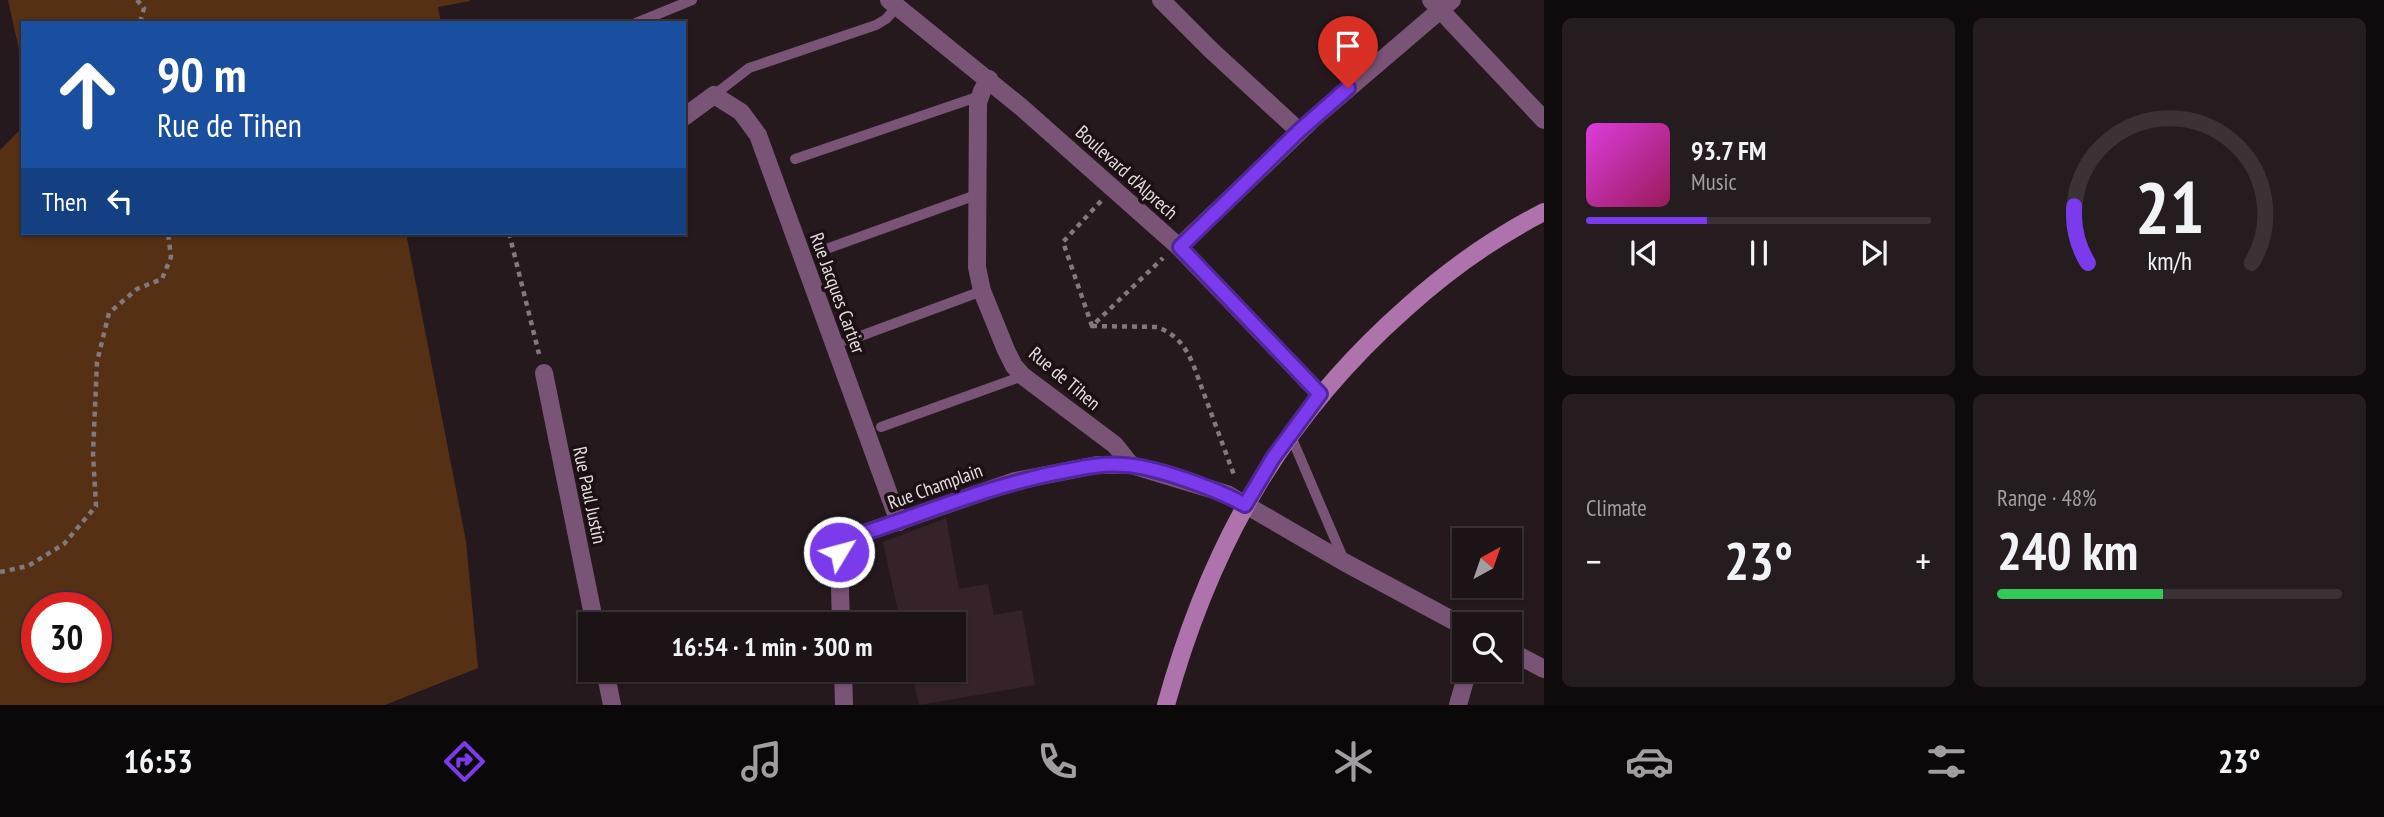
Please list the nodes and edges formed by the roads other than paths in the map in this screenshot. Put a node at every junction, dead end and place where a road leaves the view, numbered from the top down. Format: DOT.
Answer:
graph roads {
  1 [pos="692,0"];
  2 [pos="1161,0"];
  3 [pos="1441,3"];
  4 [pos="893,4"];
  5 [pos="641,21"];
  6 [pos="989,79"];
  7 [pos="714,95"];
  8 [pos="980,96"];
  9 [pos="686,116"];
  10 [pos="1544,120"];
  11 [pos="1299,131"];
  12 [pos="795,159"];
  13 [pos="976,195"];
  14 [pos="1544,212"];
  15 [pos="1180,247"];
  16 [pos="829,248"];
  17 [pos="982,291"];
  18 [pos="847,341"];
  19 [pos="544,373"];
  20 [pos="1023,376"];
  21 [pos="1320,394"];
  22 [pos="881,427"];
  23 [pos="1290,434"];
  24 [pos="1130,465"];
  25 [pos="1245,505"];
  26 [pos="899,522"];
  27 [pos="1344,562"];
  28 [pos="593,612"];
  29 [pos="841,612"];
  30 [pos="1452,620"];
  31 [pos="1522,657"];
  32 [pos="1544,669"];
  33 [pos="607,682"];
  34 [pos="843,682"];
  35 [pos="1465,682"];
  36 [pos="612,705"];
  37 [pos="844,705"];
  38 [pos="1166,705"];
  39 [pos="1458,705"];
  1 -- 5 [label="lane"];
  2 -- 11 [label="street"];
  3 -- 10 [label="street"];
  3 -- 11 [label="street"];
  4 -- 6 [label="street, Boulevard d'Alprech"];
  4 -- 7 [label="lane"];
  6 -- 8 [label="street, Rue de Tihen"];
  6 -- 15 [label="street, Boulevard d'Alprech"];
  7 -- 9 [label="street"];
  7 -- 26 [label="street, Rue Jacques Cartier"];
  8 -- 12 [label="lane"];
  8 -- 13 [label="street, Rue de Tihen"];
  11 -- 15 [label="street"];
  13 -- 16 [label="lane"];
  13 -- 17 [label="street, Rue de Tihen"];
  14 -- 21 [label="street"];
  15 -- 21 [label="street, Boulevard d'Alprech"];
  17 -- 18 [label="lane"];
  17 -- 20 [label="street, Rue de Tihen"];
  19 -- 28 [label="street, Rue Paul Justin"];
  20 -- 22 [label="lane"];
  20 -- 24 [label="street, Rue de Tihen"];
  21 -- 23 [label="street"];
  23 -- 25 [label="street"];
  23 -- 27 [label="lane"];
  24 -- 25 [label="street"];
  24 -- 26 [label="street, Rue Champlain"];
  25 -- 27 [label="street"];
  25 -- 38 [label="street"];
  26 -- 29 [label="street, Rue Champlain"];
  27 -- 30 [label="street"];
  31 -- 32 [label="street"];
  33 -- 36 [label="street"];
  34 -- 37 [label="street"];
  35 -- 39 [label="street"];
}
